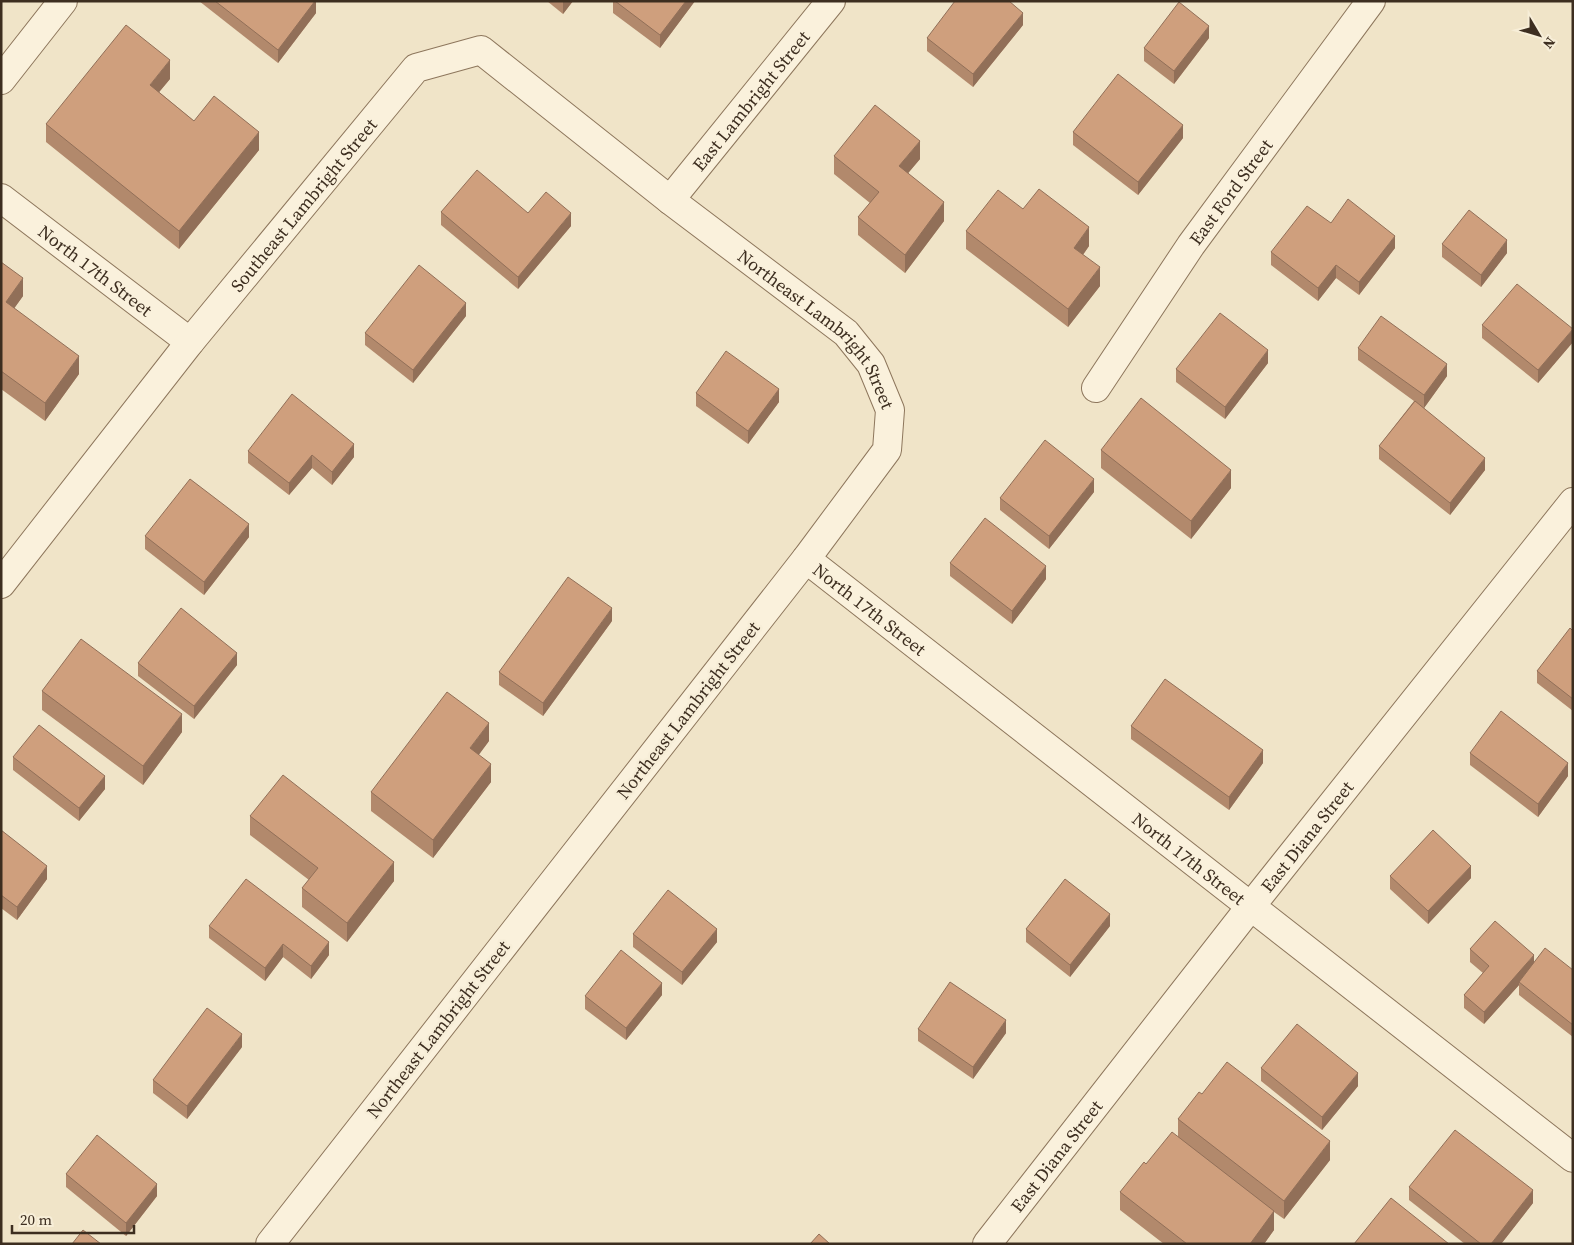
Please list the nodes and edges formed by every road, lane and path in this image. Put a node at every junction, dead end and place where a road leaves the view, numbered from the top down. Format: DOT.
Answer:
graph roads {
  1 [pos="63,1"];
  2 [pos="831,1"];
  3 [pos="1371,1"];
  4 [pos="1,80"];
  5 [pos="1,198"];
  6 [pos="670,200"];
  7 [pos="190,342"];
  8 [pos="1096,388"];
  9 [pos="1573,502"];
  10 [pos="806,559"];
  11 [pos="1,584"];
  12 [pos="1251,906"];
  13 [pos="1573,1158"];
  14 [pos="270,1244"];
  15 [pos="987,1244"];
  1 -- 4 [label="street"];
  2 -- 6 [label="street, East Lambright Street"];
  3 -- 8 [label="street, East Ford Street"];
  5 -- 7 [label="street, North 17th Street"];
  6 -- 7 [label="street, Southeast Lambright Street"];
  6 -- 10 [label="street, Northeast Lambright Street"];
  7 -- 11 [label="street, Southeast Lambright Street"];
  9 -- 12 [label="street, East Diana Street"];
  10 -- 12 [label="street, North 17th Street"];
  10 -- 14 [label="street, Northeast Lambright Street"];
  12 -- 13 [label="street, North 17th Street"];
  12 -- 15 [label="street, East Diana Street"];
}
